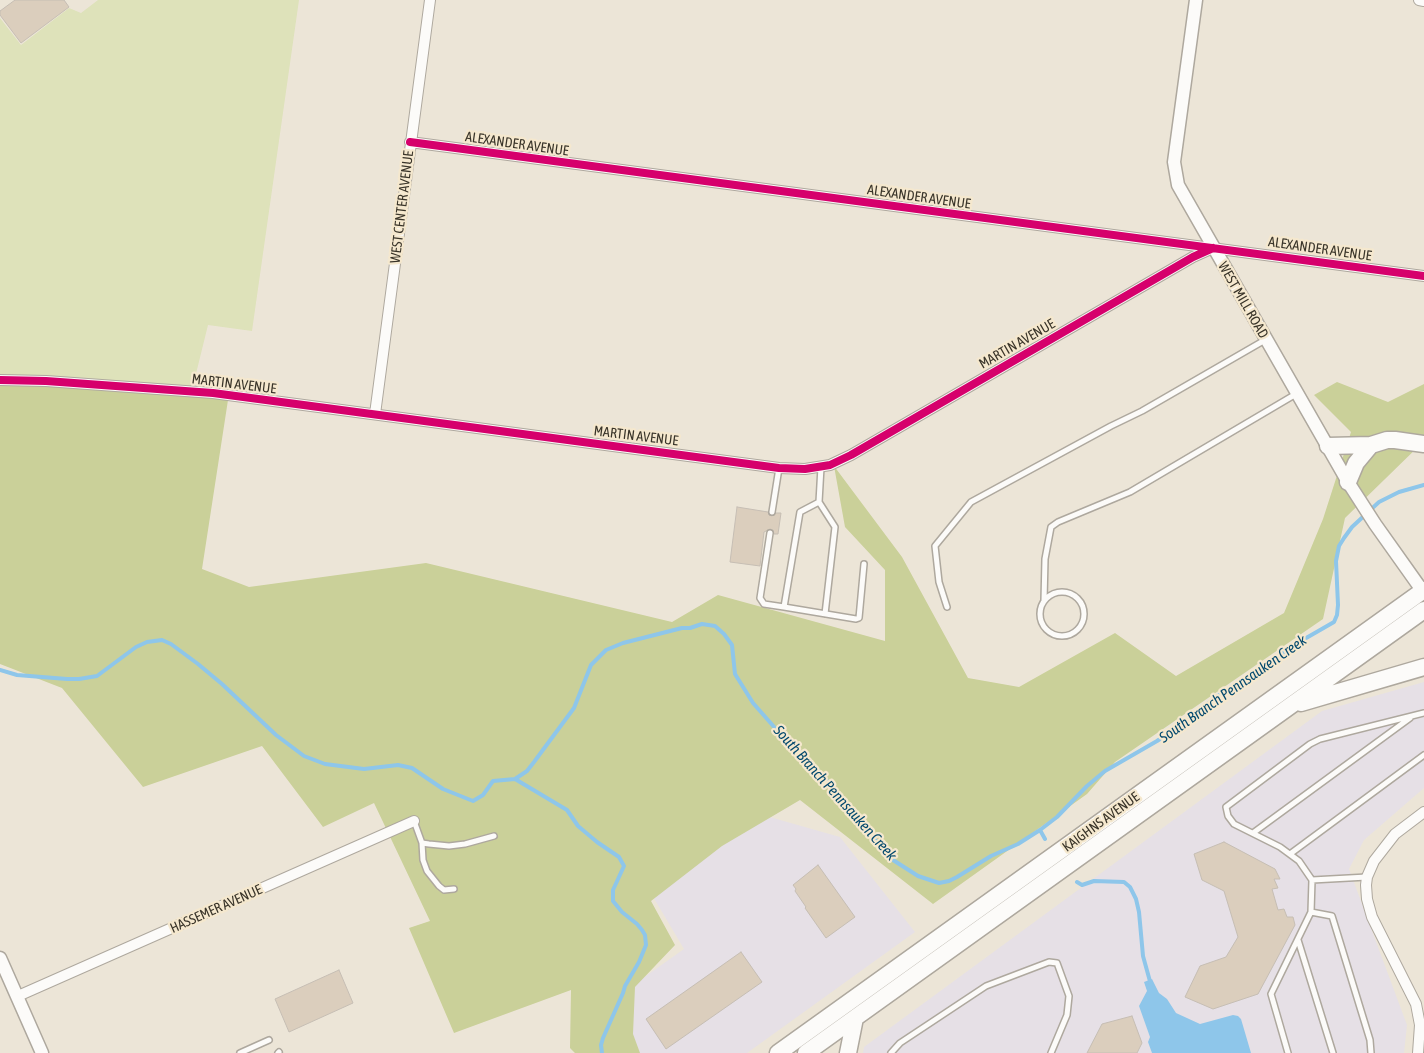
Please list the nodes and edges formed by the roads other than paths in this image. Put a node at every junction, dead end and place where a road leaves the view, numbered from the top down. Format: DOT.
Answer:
graph roads {
  1 [pos="430,0"];
  2 [pos="1196,0"];
  3 [pos="1419,0"];
  4 [pos="1424,1"];
  5 [pos="410,142"];
  6 [pos="1213,248"];
  7 [pos="1424,276"];
  8 [pos="1265,340"];
  9 [pos="0,380"];
  10 [pos="1297,394"];
  11 [pos="375,414"];
  12 [pos="1424,444"];
  13 [pos="1372,445"];
  14 [pos="1328,446"];
  15 [pos="822,466"];
  16 [pos="779,468"];
  17 [pos="1348,482"];
  18 [pos="819,502"];
  19 [pos="772,512"];
  20 [pos="770,533"];
  21 [pos="864,564"];
  22 [pos="1424,591"];
  23 [pos="1044,601"];
  24 [pos="784,607"];
  25 [pos="946,607"];
  26 [pos="1424,610"];
  27 [pos="825,614"];
  28 [pos="1424,667"];
  29 [pos="1290,706"];
  30 [pos="1424,713"];
  31 [pos="1414,715"];
  32 [pos="1424,755"];
  33 [pos="1424,812"];
  34 [pos="414,821"];
  35 [pos="1253,833"];
  36 [pos="494,836"];
  37 [pos="422,842"];
  38 [pos="1290,854"];
  39 [pos="1366,877"];
  40 [pos="1312,880"];
  41 [pos="454,889"];
  42 [pos="1311,912"];
  43 [pos="1298,940"];
  44 [pos="0,958"];
  45 [pos="18,996"];
  46 [pos="855,1018"];
  47 [pos="269,1040"];
  48 [pos="42,1053"];
  49 [pos="240,1053"];
  50 [pos="778,1053"];
  51 [pos="806,1053"];
  52 [pos="848,1053"];
  53 [pos="892,1053"];
  54 [pos="1051,1053"];
  55 [pos="1288,1053"];
  56 [pos="1333,1053"];
  57 [pos="1371,1053"];
  58 [pos="1418,1053"];
  1 -- 5 [label="street, WEST CENTER AVENUE"];
  2 -- 6 [label="street, WEST MILL ROAD"];
  3 -- 4 [label="street"];
  5 -- 6 [label="street, ALEXANDER AVENUE"];
  5 -- 11 [label="street, WEST CENTER AVENUE"];
  6 -- 7 [label="street, ALEXANDER AVENUE"];
  6 -- 8 [label="street, WEST MILL ROAD"];
  6 -- 15 [label="street, MARTIN AVENUE"];
  8 -- 10 [label="street, WEST MILL ROAD"];
  8 -- 25 [label="lane"];
  9 -- 11 [label="street, MARTIN AVENUE"];
  10 -- 14 [label="street, WEST MILL ROAD"];
  10 -- 23 [label="lane"];
  11 -- 16 [label="street, MARTIN AVENUE"];
  12 -- 13 [label="highway"];
  13 -- 14 [label="highway"];
  13 -- 17 [label="highway"];
  14 -- 17 [label="street, WEST MILL ROAD"];
  15 -- 16 [label="street, MARTIN AVENUE"];
  15 -- 18 [label="lane"];
  16 -- 19 [label="lane"];
  17 -- 22 [label="street, WEST MILL ROAD"];
  18 -- 24 [label="lane"];
  18 -- 27 [label="lane"];
  20 -- 24 [label="lane"];
  21 -- 27 [label="lane"];
  22 -- 50 [label="highway, KAIGHNS AVENUE"];
  23 -- 23 [label="lane"];
  24 -- 27 [label="lane"];
  26 -- 29 [label="highway, KAIGHNS AVENUE"];
  28 -- 29 [label="highway"];
  29 -- 46 [label="highway, KAIGHNS AVENUE"];
  30 -- 31 [label="lane"];
  31 -- 35 [label="lane"];
  31 -- 35 [label="lane"];
  32 -- 38 [label="lane"];
  33 -- 39 [label="street"];
  34 -- 37 [label="lane"];
  34 -- 45 [label="street, HASSEMER AVENUE"];
  35 -- 38 [label="lane"];
  36 -- 37 [label="lane"];
  37 -- 41 [label="lane"];
  38 -- 40 [label="lane"];
  39 -- 40 [label="lane"];
  39 -- 58 [label="street"];
  40 -- 42 [label="lane"];
  42 -- 43 [label="lane"];
  42 -- 57 [label="lane"];
  43 -- 55 [label="lane"];
  43 -- 56 [label="lane"];
  44 -- 45 [label="street"];
  45 -- 48 [label="street"];
  46 -- 51 [label="highway, KAIGHNS AVENUE"];
  46 -- 52 [label="highway"];
  47 -- 49 [label="lane"];
  53 -- 54 [label="lane"];
}
